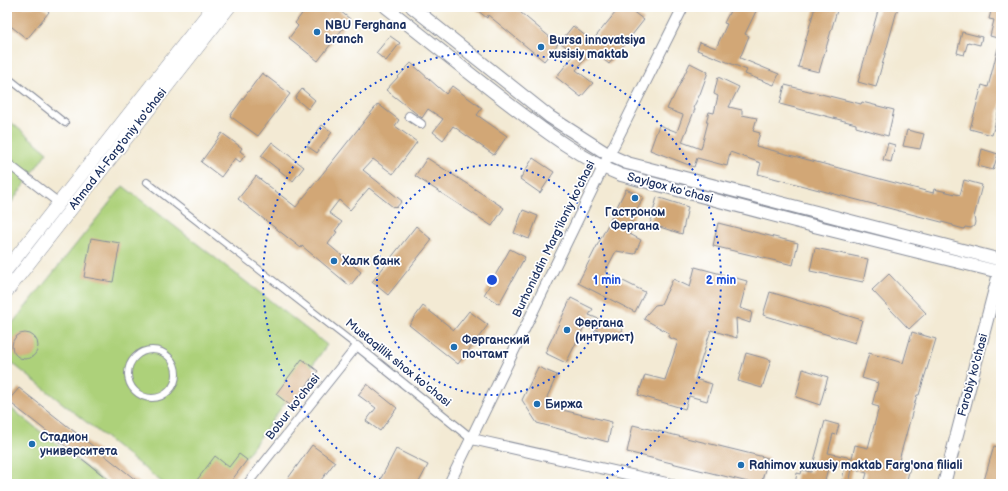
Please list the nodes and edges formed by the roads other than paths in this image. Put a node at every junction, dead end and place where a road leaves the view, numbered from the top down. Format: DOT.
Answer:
graph roads {
  1 [pos="213,7"];
  2 [pos="229,7"];
  3 [pos="386,7"];
  4 [pos="412,7"];
  5 [pos="683,7"];
  6 [pos="7,77"];
  7 [pos="408,116"];
  8 [pos="65,123"];
  9 [pos="421,124"];
  10 [pos="609,155"];
  11 [pos="7,163"];
  12 [pos="603,168"];
  13 [pos="147,182"];
  14 [pos="59,203"];
  15 [pos="1001,260"];
  16 [pos="7,269"];
  17 [pos="1000,269"];
  18 [pos="7,291"];
  19 [pos="357,346"];
  20 [pos="142,396"];
  21 [pos="472,439"];
  22 [pos="247,484"];
  23 [pos="449,484"];
  24 [pos="671,484"];
  25 [pos="944,484"];
  1 -- 14 [label="main road, Ahmad Al-Farg'oniy ko'chasi"];
  2 -- 18 [label="main road, Ahmad Al-Farg'oniy ko'chasi"];
  3 -- 12 [label="main road, Saylgox koʻchasi"];
  4 -- 10 [label="main road, Saylgox koʻchasi"];
  5 -- 10 [label="street, Burhoniddin Marg'iloniy ko'chasi"];
  6 -- 8 [label="street"];
  7 -- 9 [label="street"];
  10 -- 12 [label="street, Burhoniddin Marg'iloniy ko'chasi"];
  10 -- 15 [label="main road, Saylgox koʻchasi"];
  11 -- 14 [label="street"];
  12 -- 17 [label="main road, Saylgox koʻchasi"];
  12 -- 21 [label="street, Burhoniddin Marg'iloniy ko'chasi"];
  13 -- 19 [label="street, Mustaqillik shox ko'chasi"];
  14 -- 16 [label="main road, Ahmad Al-Farg'oniy ko'chasi"];
  17 -- 25 [label="main road, Farobiy ko'chasi"];
  19 -- 21 [label="street, Mustaqillik shox ko'chasi"];
  19 -- 22 [label="street, Bobur ko'chasi"];
  20 -- 20 [label="street"];
  21 -- 23 [label="street, Burhoniddin Marg'iloniy ko'chasi"];
  21 -- 24 [label="street, Mustaqillik shox ko'chasi"];
}
